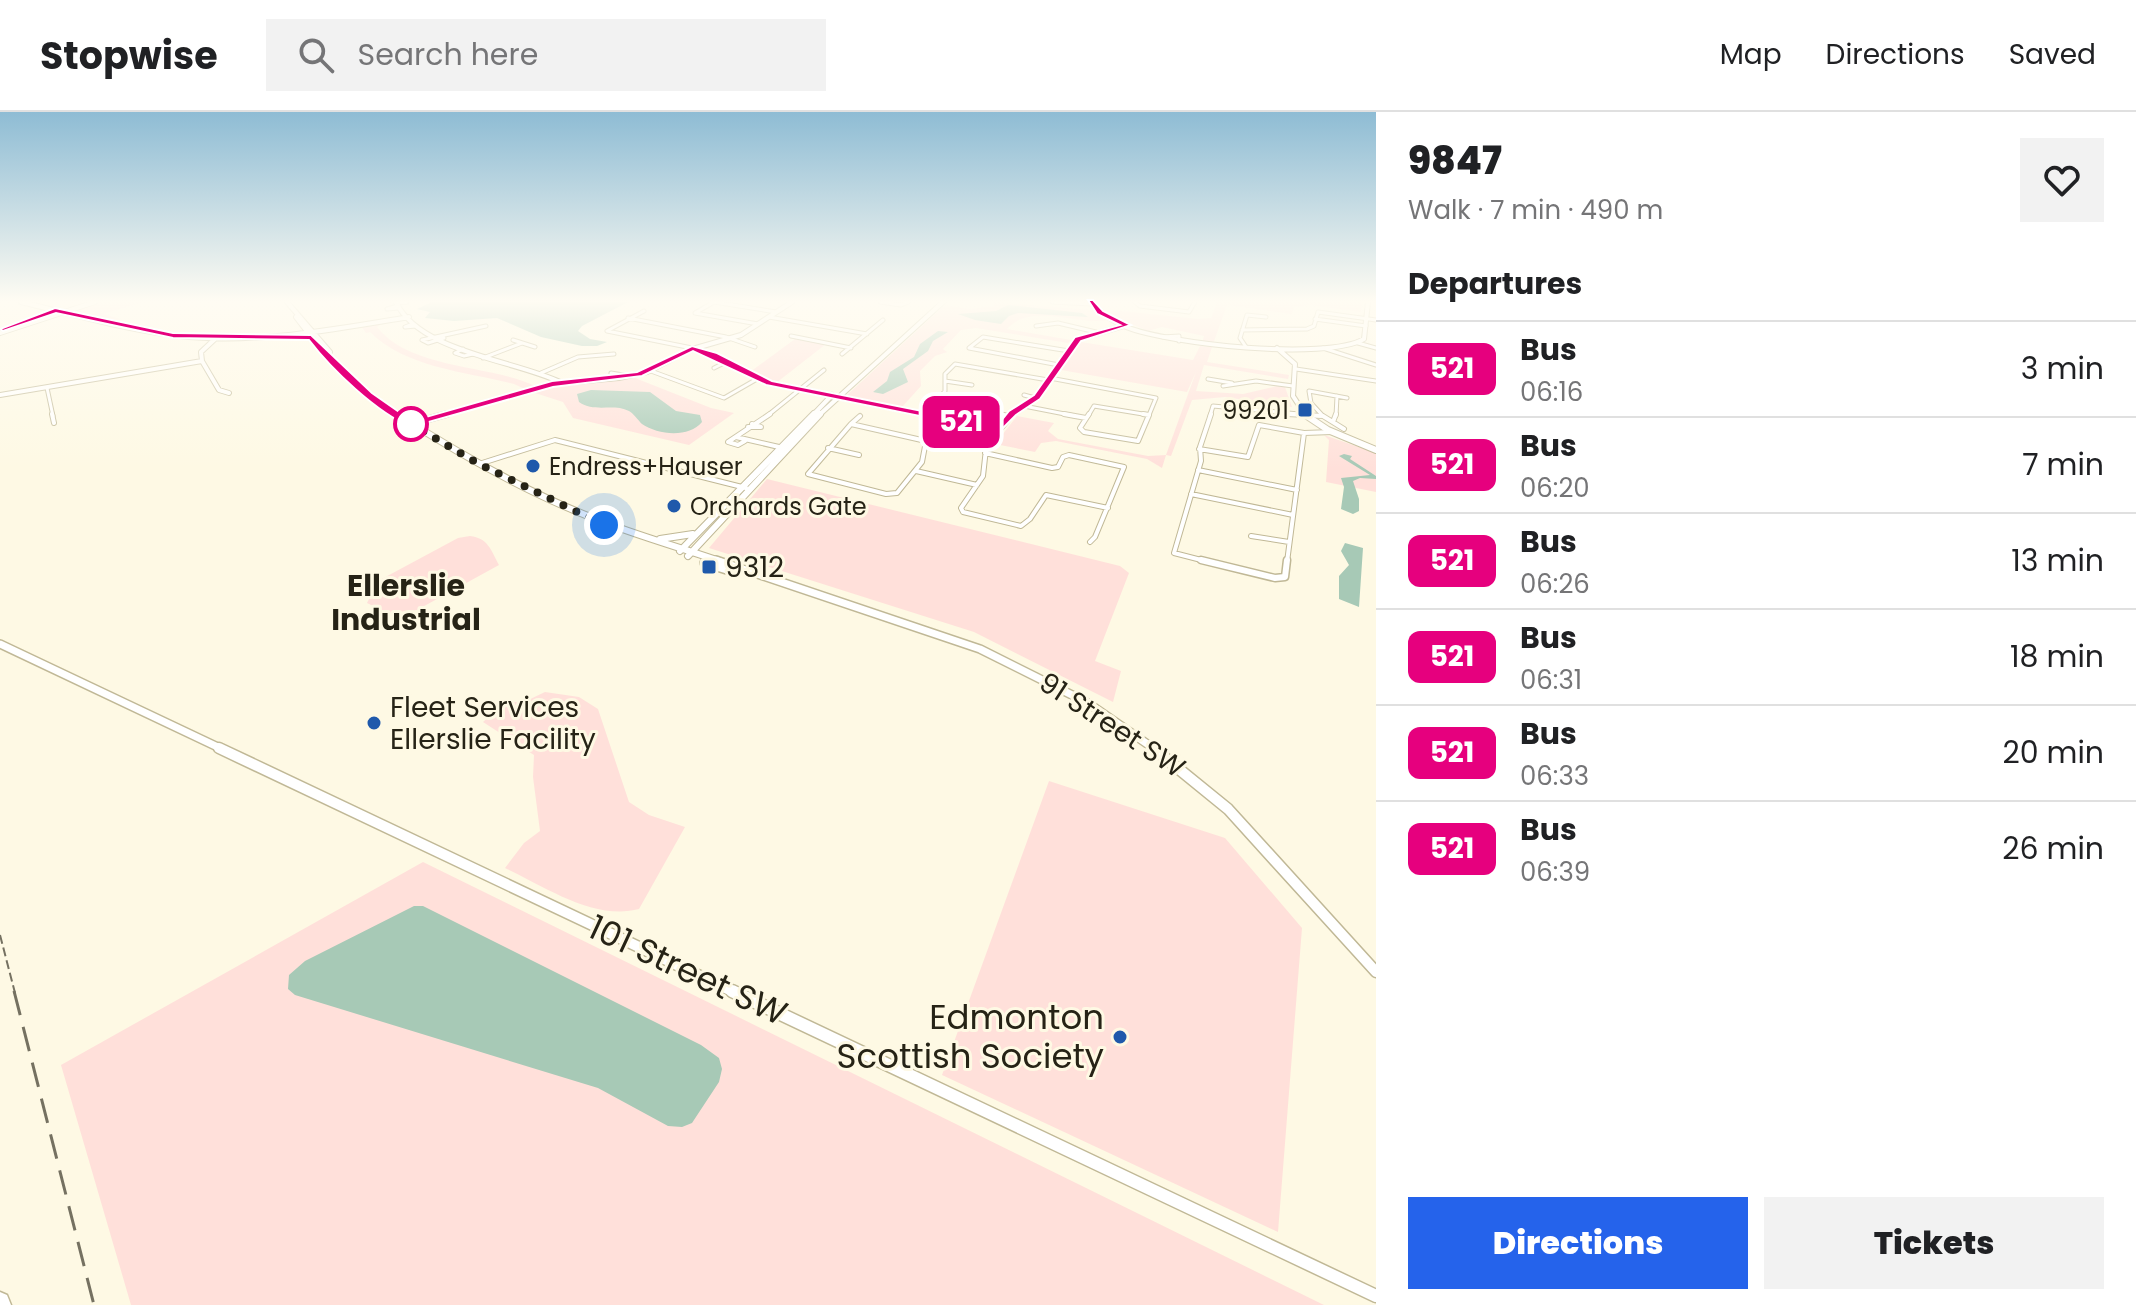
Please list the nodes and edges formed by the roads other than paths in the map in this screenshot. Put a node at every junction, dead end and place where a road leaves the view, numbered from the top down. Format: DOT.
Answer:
graph roads {
  1 [pos="202,358"];
  2 [pos="331,358"];
  3 [pos="483,358"];
  4 [pos="577,358"];
  5 [pos="675,358"];
  6 [pos="715,358"];
  7 [pos="880,358"];
  8 [pos="1020,358"];
  9 [pos="1064,358"];
  10 [pos="1289,358"];
  11 [pos="1342,358"];
  12 [pos="202,361"];
  13 [pos="726,362"];
  14 [pos="1059,365"];
  15 [pos="1376,365"];
  16 [pos="714,368"];
  17 [pos="1296,369"];
  18 [pos="824,370"];
  19 [pos="651,371"];
  20 [pos="544,374"];
  21 [pos="757,379"];
  22 [pos="1049,379"];
  23 [pos="1208,379"];
  24 [pos="945,381"];
  25 [pos="1376,381"];
  26 [pos="560,383"];
  27 [pos="1224,384"];
  28 [pos="972,385"];
  29 [pos="1293,386"];
  30 [pos="47,388"];
  31 [pos="800,390"];
  32 [pos="229,393"];
  33 [pos="1222,393"];
  34 [pos="0,395"];
  35 [pos="1024,395"];
  36 [pos="834,396"];
  37 [pos="1337,396"];
  38 [pos="1035,398"];
  39 [pos="1347,398"];
  40 [pos="1024,406"];
  41 [pos="989,412"];
  42 [pos="925,415"];
  43 [pos="1150,415"];
  44 [pos="860,416"];
  45 [pos="1009,416"];
  46 [pos="1307,416"];
  47 [pos="1323,416"];
  48 [pos="1086,418"];
  49 [pos="1333,422"];
  50 [pos="54,423"];
  51 [pos="411,424"];
  52 [pos="851,424"];
  53 [pos="999,429"];
  54 [pos="1344,429"];
  55 [pos="1332,432"];
  56 [pos="1304,433"];
  57 [pos="736,437"];
  58 [pos="745,441"];
  59 [pos="779,447"];
  60 [pos="828,448"];
  61 [pos="1199,449"];
  62 [pos="1375,449"];
  63 [pos="985,453"];
  64 [pos="859,455"];
  65 [pos="479,464"];
  66 [pos="1198,470"];
  67 [pos="916,471"];
  68 [pos="977,485"];
  69 [pos="745,488"];
  70 [pos="1297,490"];
  71 [pos="1191,494"];
  72 [pos="1108,508"];
  73 [pos="1293,515"];
  74 [pos="593,518"];
  75 [pos="698,533"];
  76 [pos="643,535"];
  77 [pos="1251,536"];
  78 [pos="1090,542"];
  79 [pos="1289,542"];
  80 [pos="684,553"];
  81 [pos="0,644"];
  82 [pos="1376,972"];
  83 [pos="1376,1296"];
  1 -- 12 [label="street"];
  2 -- 51 [label="street, 91 Street SW"];
  3 -- 20 [label="street"];
  4 -- 20 [label="street"];
  5 -- 19 [label="street"];
  6 -- 13 [label="street"];
  7 -- 36 [label="street"];
  8 -- 14 [label="street"];
  9 -- 14 [label="street"];
  10 -- 17 [label="street"];
  11 -- 15 [label="street"];
  12 -- 30 [label="street"];
  12 -- 32 [label="street"];
  13 -- 16 [label="street"];
  13 -- 21 [label="street"];
  14 -- 22 [label="street"];
  17 -- 25 [label="street"];
  17 -- 29 [label="street"];
  18 -- 31 [label="street"];
  19 -- 21 [label="street"];
  19 -- 26 [label="street"];
  20 -- 26 [label="street"];
  21 -- 31 [label="street"];
  22 -- 24 [label="street"];
  22 -- 38 [label="street"];
  22 -- 43 [label="street"];
  23 -- 27 [label="street"];
  24 -- 28 [label="street"];
  24 -- 42 [label="street"];
  26 -- 51 [label="street"];
  27 -- 29 [label="street"];
  27 -- 33 [label="street"];
  29 -- 46 [label="street"];
  30 -- 34 [label="street"];
  30 -- 50 [label="street"];
  31 -- 36 [label="street"];
  31 -- 57 [label="street"];
  35 -- 38 [label="street"];
  36 -- 42 [label="street"];
  36 -- 59 [label="street"];
  36 -- 69 [label="street"];
  37 -- 39 [label="street"];
  37 -- 47 [label="street"];
  37 -- 49 [label="street"];
  38 -- 40 [label="street"];
  40 -- 45 [label="street"];
  40 -- 48 [label="street"];
  41 -- 45 [label="street"];
  42 -- 53 [label="street"];
  43 -- 48 [label="street"];
  43 -- 48 [label="street"];
  44 -- 52 [label="street"];
  45 -- 53 [label="street"];
  46 -- 47 [label="street"];
  46 -- 55 [label="street"];
  46 -- 61 [label="street"];
  47 -- 49 [label="street"];
  49 -- 54 [label="street"];
  51 -- 65 [label="street, 91 Street SW"];
  52 -- 60 [label="street"];
  52 -- 67 [label="street"];
  53 -- 63 [label="street"];
  55 -- 56 [label="street"];
  55 -- 62 [label="street"];
  56 -- 61 [label="street"];
  56 -- 70 [label="street"];
  57 -- 58 [label="street"];
  57 -- 58 [label="street"];
  58 -- 59 [label="street"];
  59 -- 69 [label="street"];
  60 -- 64 [label="street"];
  60 -- 67 [label="street"];
  61 -- 66 [label="street"];
  63 -- 68 [label="street"];
  63 -- 72 [label="street"];
  65 -- 69 [label="street"];
  65 -- 74 [label="street, 91 Street SW"];
  66 -- 70 [label="street"];
  66 -- 71 [label="street"];
  67 -- 68 [label="street"];
  68 -- 72 [label="street"];
  69 -- 75 [label="street"];
  69 -- 80 [label="street"];
  70 -- 73 [label="street"];
  71 -- 73 [label="street"];
  71 -- 79 [label="street"];
  72 -- 78 [label="street"];
  73 -- 79 [label="street"];
  74 -- 76 [label="street, 91 Street SW"];
  74 -- 80 [label="street, 91 Street SW"];
  75 -- 76 [label="street"];
  75 -- 80 [label="street"];
  76 -- 80 [label="street, 91 Street SW"];
  77 -- 79 [label="street"];
  80 -- 82 [label="street, 91 Street SW"];
  81 -- 83 [label="street, 101 Street SW"];
}
